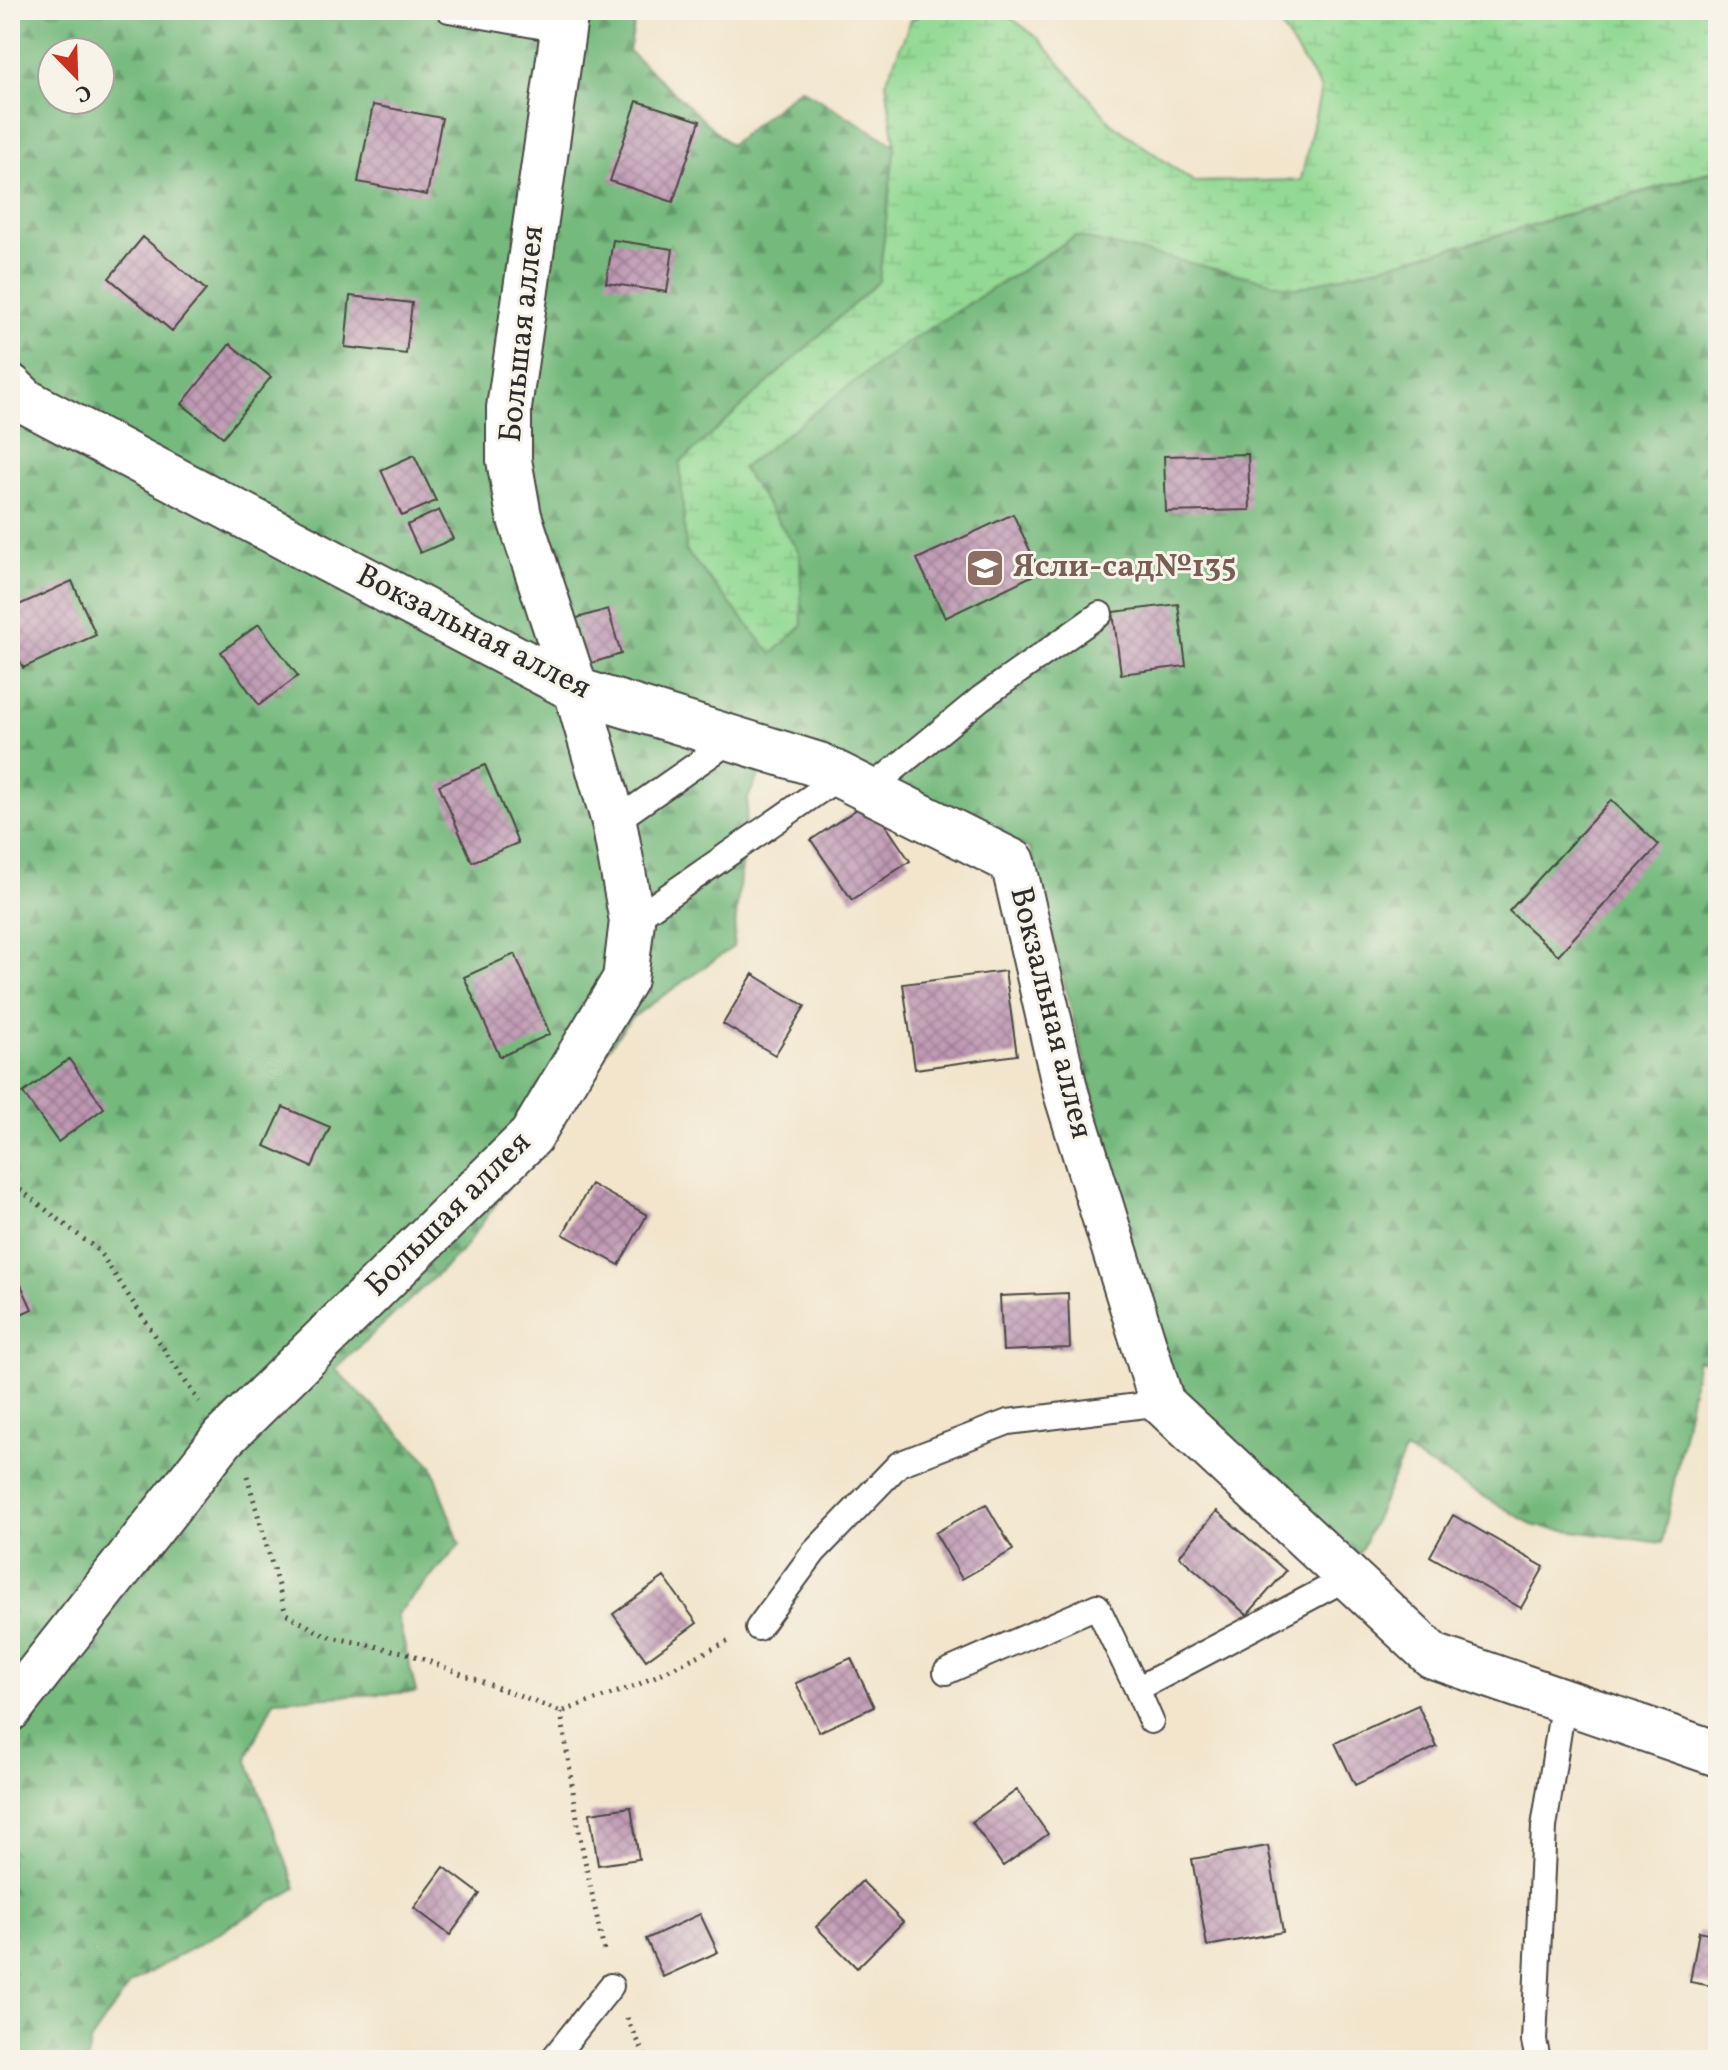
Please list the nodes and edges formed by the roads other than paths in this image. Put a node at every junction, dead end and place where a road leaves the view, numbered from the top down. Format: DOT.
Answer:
graph roads {
  1 [pos="449,10"];
  2 [pos="564,20"];
  3 [pos="10,386"];
  4 [pos="1100,614"];
  5 [pos="576,690"];
  6 [pos="733,739"];
  7 [pos="852,781"];
  8 [pos="614,822"];
  9 [pos="632,921"];
  10 [pos="1162,1403"];
  11 [pos="1347,1578"];
  12 [pos="758,1628"];
  13 [pos="946,1672"];
  14 [pos="1137,1689"];
  15 [pos="1565,1693"];
  16 [pos="10,1709"];
  17 [pos="1151,1721"];
  18 [pos="1718,1754"];
  19 [pos="611,1986"];
  20 [pos="552,2060"];
  21 [pos="1538,2060"];
  1 -- 2 [label="lane"];
  2 -- 5 [label="street, Большая аллея"];
  3 -- 5 [label="street, Вокзальная аллея"];
  4 -- 7 [label="lane"];
  5 -- 6 [label="street, Вокзальная аллея"];
  5 -- 8 [label="street, Большая аллея"];
  6 -- 7 [label="street, Вокзальная аллея"];
  6 -- 8 [label="lane"];
  7 -- 9 [label="lane"];
  7 -- 10 [label="street, Вокзальная аллея"];
  8 -- 9 [label="street, Большая аллея"];
  9 -- 16 [label="street, Большая аллея"];
  10 -- 11 [label="street, Вокзальная аллея"];
  10 -- 12 [label="lane"];
  11 -- 14 [label="lane"];
  11 -- 15 [label="street, Вокзальная аллея"];
  13 -- 14 [label="lane"];
  14 -- 17 [label="lane"];
  15 -- 18 [label="street, Вокзальная аллея"];
  15 -- 21 [label="lane"];
  19 -- 20 [label="lane"];
}
